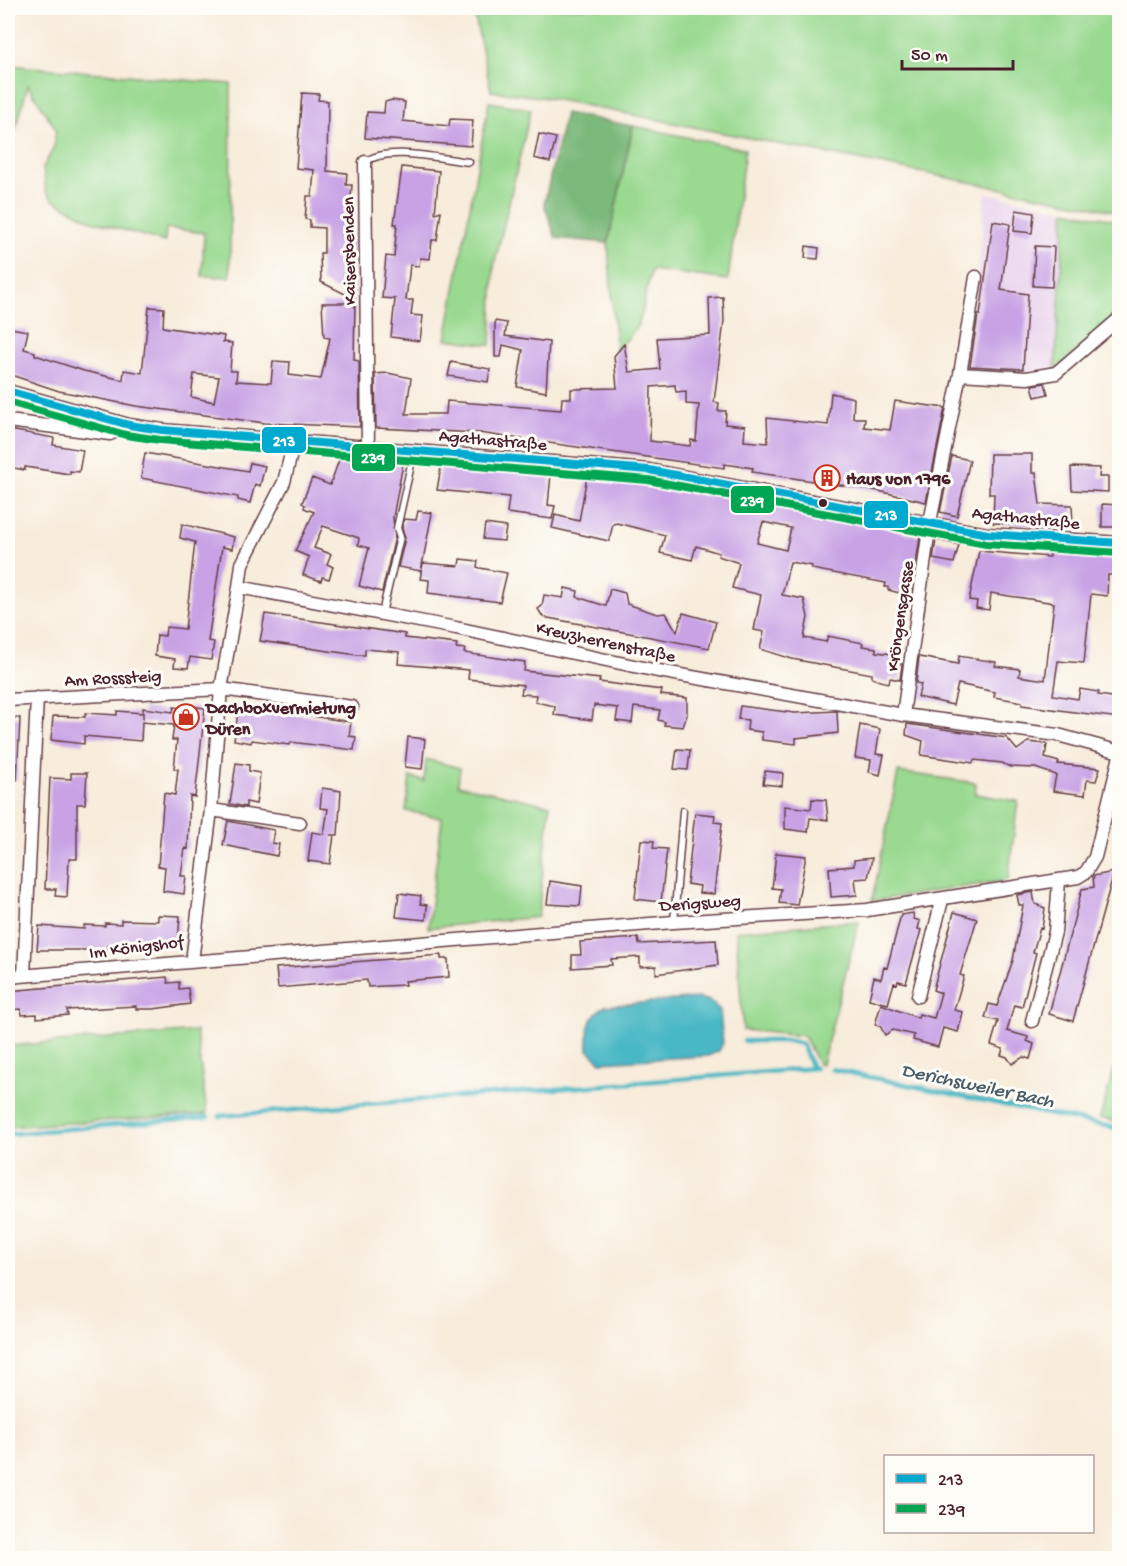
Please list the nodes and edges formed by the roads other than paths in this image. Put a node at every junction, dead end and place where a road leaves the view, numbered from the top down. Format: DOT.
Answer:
graph roads {
  1 [pos="365,162"];
  2 [pos="469,162"];
  3 [pos="976,277"];
  4 [pos="1119,318"];
  5 [pos="960,374"];
  6 [pos="8,391"];
  7 [pos="8,421"];
  8 [pos="129,425"];
  9 [pos="294,442"];
  10 [pos="368,447"];
  11 [pos="414,451"];
  12 [pos="930,522"];
  13 [pos="1119,543"];
  14 [pos="239,587"];
  15 [pos="382,616"];
  16 [pos="221,689"];
  17 [pos="37,698"];
  18 [pos="8,700"];
  19 [pos="352,706"];
  20 [pos="903,715"];
  21 [pos="1119,754"];
  22 [pos="211,810"];
  23 [pos="682,812"];
  24 [pos="300,823"];
  25 [pos="1059,880"];
  26 [pos="942,900"];
  27 [pos="674,922"];
  28 [pos="192,961"];
  29 [pos="24,975"];
  30 [pos="8,977"];
  31 [pos="918,996"];
  32 [pos="1032,1021"];
  1 -- 2 [label="lane, Kaisersbenden"];
  1 -- 10 [label="street, Kaisersbenden"];
  3 -- 5 [label="street"];
  4 -- 5 [label="street"];
  5 -- 12 [label="street"];
  6 -- 8 [label="street, Agathastraße"];
  7 -- 8 [label="street"];
  8 -- 9 [label="street, Agathastraße"];
  9 -- 10 [label="street, Agathastraße"];
  9 -- 14 [label="street"];
  10 -- 11 [label="street, Agathastraße"];
  11 -- 12 [label="street, Agathastraße"];
  11 -- 15 [label="lane"];
  12 -- 13 [label="street, Agathastraße"];
  12 -- 20 [label="street, Kröngensgasse"];
  14 -- 15 [label="street, Kreuzherrenstraße"];
  14 -- 16 [label="street, Im Königshof"];
  15 -- 20 [label="street, Kreuzherrenstraße"];
  16 -- 17 [label="street, Am Rosssteig"];
  16 -- 19 [label="street"];
  16 -- 22 [label="street, Im Königshof"];
  17 -- 18 [label="street, Am Rosssteig"];
  17 -- 29 [label="street"];
  20 -- 21 [label="street, Kreuzherrenstraße"];
  21 -- 25 [label="street, Derigsweg"];
  22 -- 24 [label="street"];
  22 -- 28 [label="street, Im Königshof"];
  23 -- 27 [label="lane"];
  25 -- 26 [label="street, Derigsweg"];
  25 -- 32 [label="street"];
  26 -- 27 [label="street, Derigsweg"];
  26 -- 31 [label="street"];
  27 -- 28 [label="street, Derigsweg"];
  28 -- 29 [label="street, Im Königshof"];
  29 -- 30 [label="street, Im Königshof"];
}
